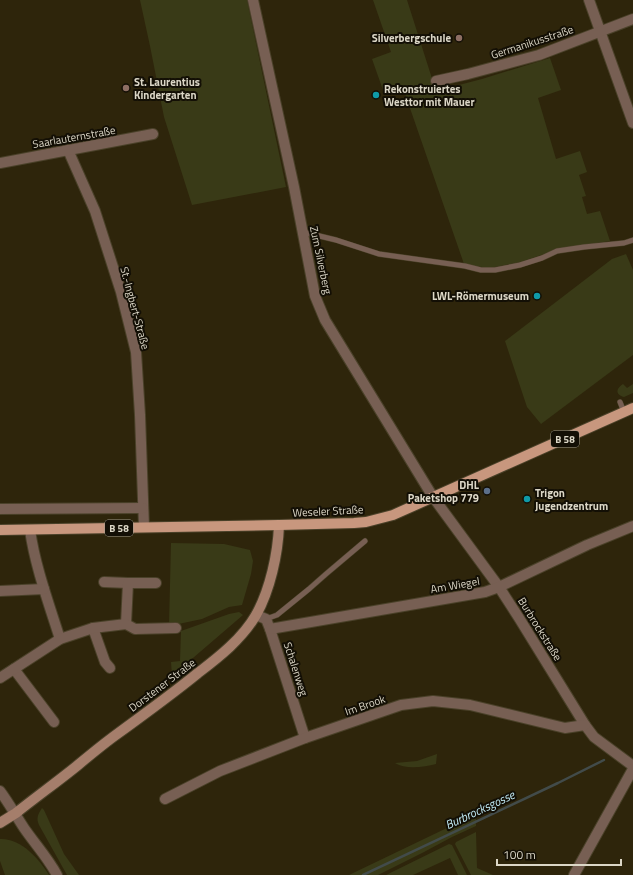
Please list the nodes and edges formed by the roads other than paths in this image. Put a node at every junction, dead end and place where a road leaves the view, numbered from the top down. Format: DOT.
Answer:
graph roads {
  1 [pos="253,0"];
  2 [pos="589,0"];
  3 [pos="633,19"];
  4 [pos="600,32"];
  5 [pos="436,81"];
  6 [pos="633,122"];
  7 [pos="153,134"];
  8 [pos="68,150"];
  9 [pos="0,163"];
  10 [pos="302,232"];
  11 [pos="633,240"];
  12 [pos="626,407"];
  13 [pos="433,497"];
  14 [pos="143,508"];
  15 [pos="0,509"];
  16 [pos="278,525"];
  17 [pos="633,526"];
  18 [pos="144,527"];
  19 [pos="0,530"];
  20 [pos="30,530"];
  21 [pos="364,541"];
  22 [pos="104,582"];
  23 [pos="128,583"];
  24 [pos="156,583"];
  25 [pos="499,587"];
  26 [pos="44,589"];
  27 [pos="0,591"];
  28 [pos="256,615"];
  29 [pos="266,619"];
  30 [pos="126,624"];
  31 [pos="93,628"];
  32 [pos="176,628"];
  33 [pos="270,629"];
  34 [pos="60,639"];
  35 [pos="110,668"];
  36 [pos="14,670"];
  37 [pos="0,678"];
  38 [pos="54,722"];
  39 [pos="585,725"];
  40 [pos="305,738"];
  41 [pos="633,767"];
  42 [pos="0,791"];
  43 [pos="165,798"];
  44 [pos="16,813"];
  45 [pos="0,824"];
  46 [pos="57,875"];
  47 [pos="574,875"];
  1 -- 10 [label="street, Zum Silverberg"];
  2 -- 4 [label="street"];
  3 -- 4 [label="street, Germanikusstraße"];
  4 -- 5 [label="street, Germanikusstraße"];
  4 -- 6 [label="street"];
  7 -- 8 [label="street, Saarlauternstraße"];
  8 -- 9 [label="street, Saarlauternstraße"];
  8 -- 14 [label="street, St.-Ingbert-Straße"];
  10 -- 11 [label="lane"];
  10 -- 13 [label="street, Zum Silverberg"];
  12 -- 13 [label="main road, Weseler Straße / B 58"];
  13 -- 16 [label="main road, Weseler Straße / B 58"];
  13 -- 25 [label="street, Burbrockstraße"];
  14 -- 15 [label="street"];
  14 -- 18 [label="street, St.-Ingbert-Straße"];
  16 -- 18 [label="main road, Weseler Straße / B 58"];
  16 -- 28 [label="main road, Dorstener Straße"];
  17 -- 25 [label="street, Am Wiegel"];
  18 -- 20 [label="main road, Weseler Straße / B 58"];
  19 -- 20 [label="main road, Weseler Straße / B 58"];
  20 -- 26 [label="street"];
  21 -- 29 [label="lane"];
  22 -- 23 [label="street"];
  23 -- 24 [label="street"];
  23 -- 30 [label="street"];
  25 -- 33 [label="street, Am Wiegel"];
  25 -- 39 [label="street, Burbrockstraße"];
  26 -- 27 [label="street"];
  26 -- 34 [label="street"];
  28 -- 29 [label="street"];
  28 -- 44 [label="main road, Dorstener Straße"];
  29 -- 33 [label="street, Schalenweg"];
  30 -- 31 [label="street"];
  30 -- 32 [label="street"];
  31 -- 34 [label="street"];
  31 -- 35 [label="street"];
  33 -- 40 [label="street, Schalenweg"];
  34 -- 36 [label="street"];
  36 -- 37 [label="street"];
  36 -- 38 [label="street"];
  39 -- 40 [label="street, Im Brook"];
  39 -- 41 [label="street, Burbrockstraße"];
  40 -- 43 [label="street, Im Brook"];
  41 -- 47 [label="street"];
  42 -- 44 [label="street"];
  44 -- 45 [label="main road, Dorstener Straße"];
  44 -- 46 [label="street"];
}
